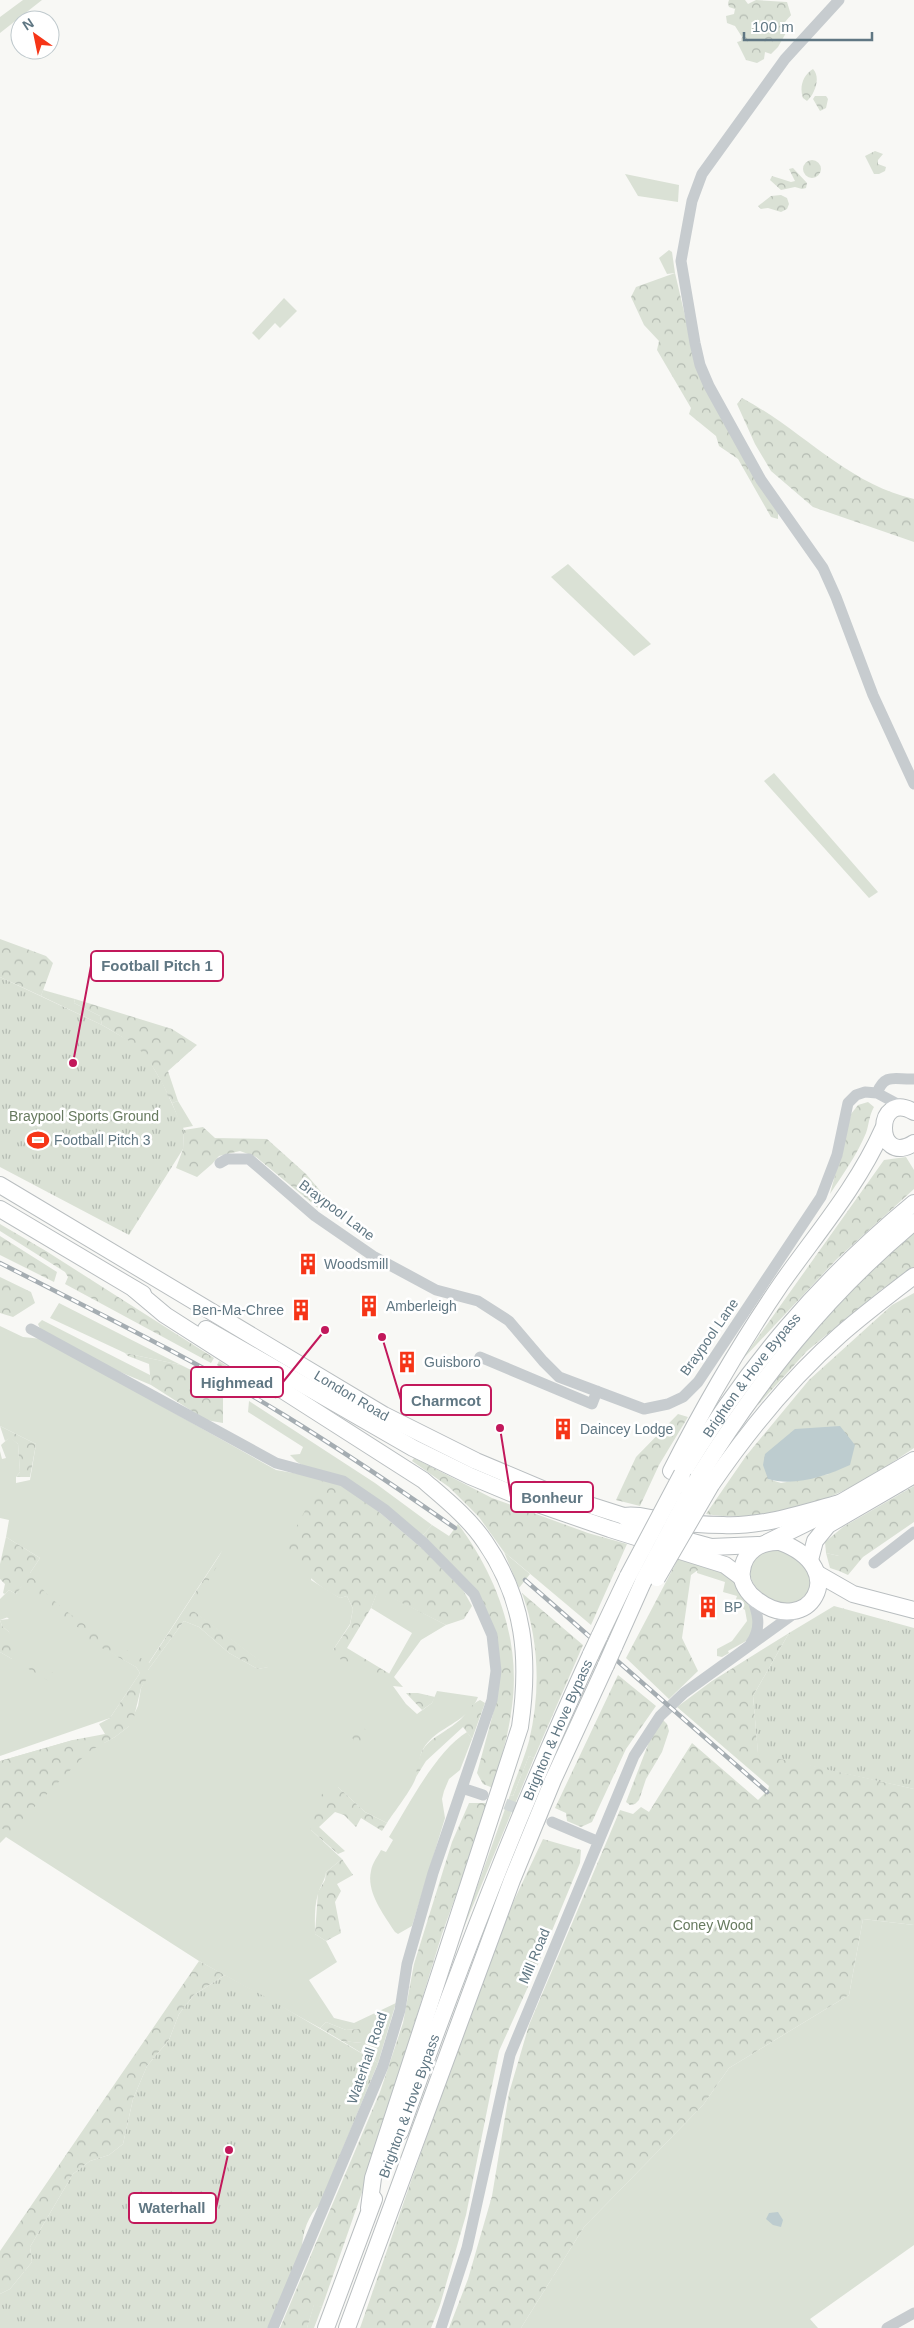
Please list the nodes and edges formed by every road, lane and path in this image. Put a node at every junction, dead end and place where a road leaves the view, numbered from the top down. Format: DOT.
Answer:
graph roads {
  1 [pos="838,0"];
  2 [pos="914,784"];
  3 [pos="914,1079"];
  4 [pos="877,1093"];
  5 [pos="912,1111"];
  6 [pos="883,1124"];
  7 [pos="912,1147"];
  8 [pos="220,1163"];
  9 [pos="0,1185"];
  10 [pos="914,1203"];
  11 [pos="0,1209"];
  12 [pos="914,1222"];
  13 [pos="911,1279"];
  14 [pos="134,1289"];
  15 [pos="31,1329"];
  16 [pos="480,1357"];
  17 [pos="597,1391"];
  18 [pos="914,1460"];
  19 [pos="914,1475"];
  20 [pos="691,1477"];
  21 [pos="840,1503"];
  22 [pos="624,1516"];
  23 [pos="914,1532"];
  24 [pos="762,1544"];
  25 [pos="874,1563"];
  26 [pos="814,1567"];
  27 [pos="741,1577"];
  28 [pos="853,1594"];
  29 [pos="751,1596"];
  30 [pos="812,1599"];
  31 [pos="799,1610"];
  32 [pos="914,1610"];
  33 [pos="748,1647"];
  34 [pos="462,1788"];
  35 [pos="483,1795"];
  36 [pos="552,1822"];
  37 [pos="597,1841"];
  38 [pos="369,2208"];
  39 [pos="914,2313"];
  40 [pos="273,2328"];
  41 [pos="326,2328"];
  42 [pos="348,2328"];
  43 [pos="441,2328"];
  44 [pos="887,2328"];
  1 -- 2 [label="street"];
  3 -- 4 [label="street"];
  4 -- 5 [label="street"];
  4 -- 6 [label="street"];
  4 -- 17 [label="street, Braypool Lane"];
  5 -- 6 [label="highway"];
  6 -- 7 [label="highway"];
  6 -- 20 [label="highway"];
  8 -- 17 [label="street, Braypool Lane"];
  9 -- 22 [label="highway, London Road"];
  10 -- 20 [label="highway, Brighton & Hove Bypass"];
  11 -- 14 [label="highway, London Road"];
  12 -- 20 [label="highway, Brighton & Hove Bypass"];
  13 -- 20 [label="highway"];
  14 -- 27 [label="highway, London Road"];
  14 -- 38 [label="highway"];
  15 -- 34 [label="street, Waterhall Road"];
  16 -- 17 [label="street"];
  18 -- 21 [label="highway"];
  19 -- 26 [label="highway"];
  20 -- 38 [label="highway, Brighton & Hove Bypass, bridge"];
  20 -- 42 [label="highway, Brighton & Hove Bypass, bridge"];
  21 -- 22 [label="highway"];
  21 -- 24 [label="highway"];
  22 -- 24 [label="highway, London Road"];
  23 -- 25 [label="street"];
  24 -- 26 [label="highway"];
  24 -- 27 [label="highway"];
  26 -- 28 [label="highway"];
  26 -- 30 [label="highway"];
  27 -- 29 [label="highway"];
  28 -- 30 [label="highway"];
  28 -- 32 [label="highway"];
  29 -- 31 [label="highway"];
  29 -- 33 [label="street"];
  30 -- 31 [label="highway"];
  31 -- 33 [label="street, Mill Road"];
  33 -- 37 [label="street, Mill Road"];
  34 -- 35 [label="street"];
  34 -- 40 [label="street, Waterhall Road"];
  36 -- 37 [label="street"];
  37 -- 43 [label="street, Mill Road"];
  38 -- 41 [label="highway, Brighton & Hove Bypass"];
  39 -- 44 [label="street"];
}
